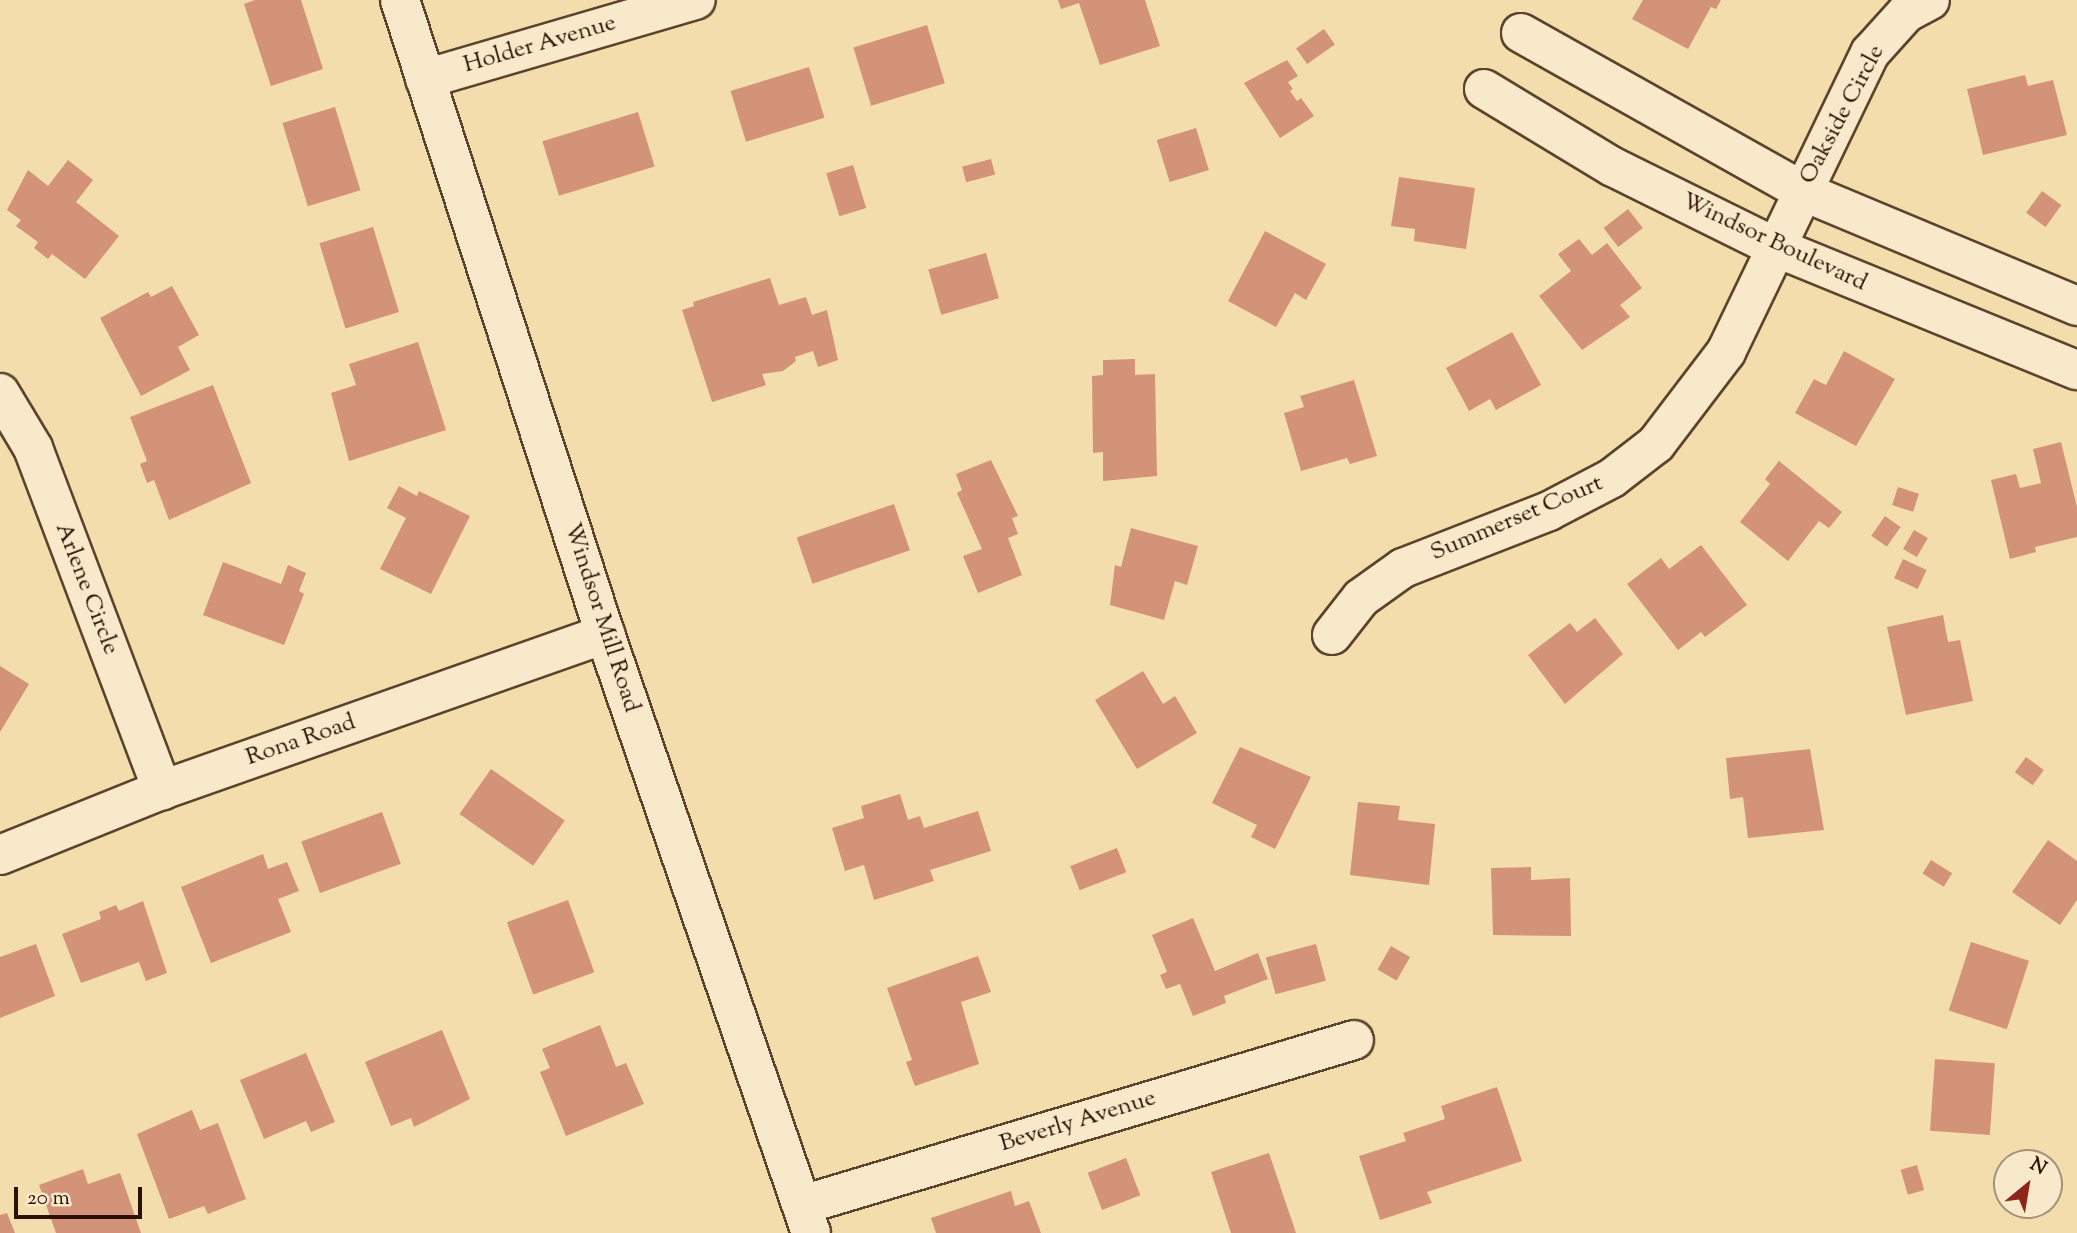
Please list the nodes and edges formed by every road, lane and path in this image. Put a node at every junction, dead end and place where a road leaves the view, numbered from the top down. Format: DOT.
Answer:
graph roads {
  1 [pos="400,0"];
  2 [pos="696,0"];
  3 [pos="1930,0"];
  4 [pos="1521,33"];
  5 [pos="425,79"];
  6 [pos="1484,89"];
  7 [pos="1802,191"];
  8 [pos="1775,247"];
  9 [pos="2077,306"];
  10 [pos="2077,370"];
  11 [pos="0,393"];
  12 [pos="605,634"];
  13 [pos="1332,635"];
  14 [pos="162,790"];
  15 [pos="0,855"];
  16 [pos="1353,1040"];
  17 [pos="806,1219"];
  1 -- 5 [label="street, Windsor Mill Road"];
  2 -- 5 [label="street, Holder Avenue"];
  3 -- 7 [label="street, Oakside Circle"];
  4 -- 7 [label="street"];
  5 -- 12 [label="street, Windsor Mill Road"];
  6 -- 8 [label="street, Windsor Boulevard"];
  7 -- 8 [label="street, Oakside Circle"];
  7 -- 9 [label="street"];
  8 -- 10 [label="street, Windsor Boulevard"];
  8 -- 13 [label="street, Summerset Court"];
  11 -- 14 [label="street, Arlene Circle"];
  12 -- 14 [label="street, Rona Road"];
  12 -- 17 [label="street, Windsor Mill Road"];
  14 -- 15 [label="street, Rona Road"];
  16 -- 17 [label="street, Beverly Avenue"];
}
